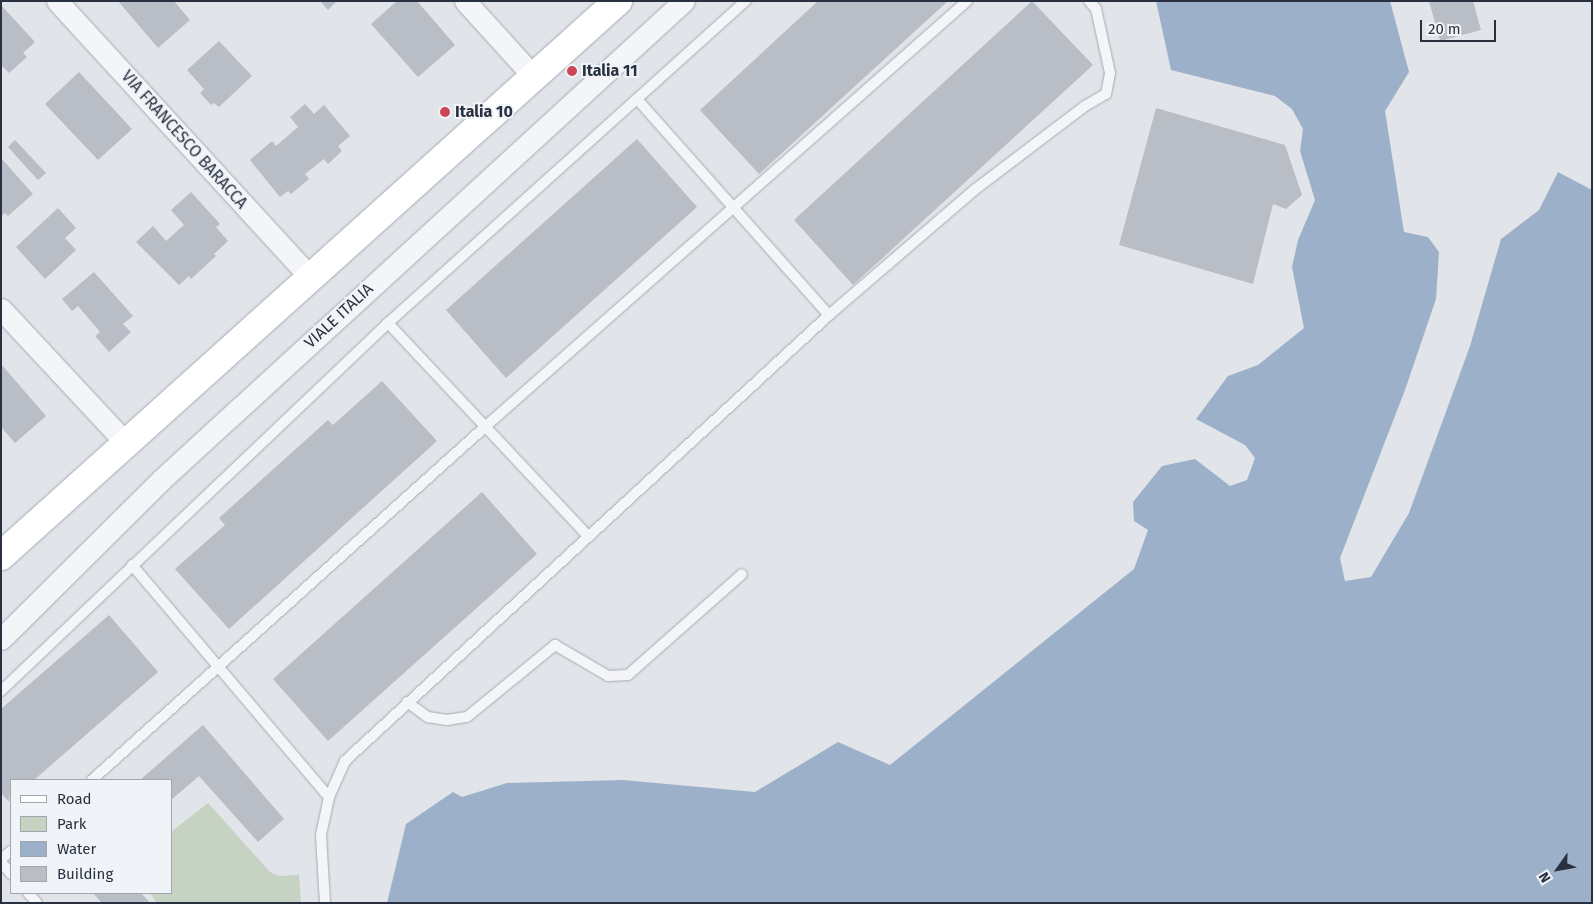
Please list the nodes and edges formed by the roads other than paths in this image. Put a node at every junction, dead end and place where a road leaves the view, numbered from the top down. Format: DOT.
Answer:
graph roads {
  1 [pos="57,1"];
  2 [pos="465,1"];
  3 [pos="618,1"];
  4 [pos="684,1"];
  5 [pos="746,1"];
  6 [pos="967,1"];
  7 [pos="1089,1"];
  8 [pos="533,76"];
  9 [pos="638,99"];
  10 [pos="734,208"];
  11 [pos="311,278"];
  12 [pos="1,309"];
  13 [pos="829,316"];
  14 [pos="388,322"];
  15 [pos="486,426"];
  16 [pos="126,443"];
  17 [pos="588,536"];
  18 [pos="1,556"];
  19 [pos="132,565"];
  20 [pos="742,574"];
  21 [pos="1,639"];
  22 [pos="220,667"];
  23 [pos="1,691"];
  24 [pos="407,702"];
  25 [pos="93,779"];
  26 [pos="329,797"];
  27 [pos="10,852"];
  28 [pos="1,861"];
  29 [pos="10,873"];
  30 [pos="325,903"];
  1 -- 11 [label="street, VIA FRANCESCO BARACCA"];
  2 -- 8 [label="street"];
  3 -- 8 [label="main road"];
  4 -- 21 [label="street, VIALE ITALIA"];
  5 -- 9 [label="lane"];
  6 -- 10 [label="lane"];
  7 -- 13 [label="lane"];
  8 -- 11 [label="main road"];
  9 -- 10 [label="lane"];
  9 -- 14 [label="lane"];
  10 -- 13 [label="lane"];
  10 -- 15 [label="lane"];
  11 -- 16 [label="main road"];
  12 -- 16 [label="street"];
  13 -- 17 [label="lane"];
  14 -- 15 [label="lane"];
  14 -- 19 [label="lane"];
  15 -- 17 [label="lane"];
  15 -- 22 [label="lane"];
  16 -- 18 [label="main road"];
  17 -- 24 [label="lane"];
  19 -- 22 [label="lane"];
  19 -- 23 [label="lane"];
  20 -- 24 [label="lane"];
  22 -- 25 [label="lane"];
  22 -- 26 [label="lane"];
  24 -- 26 [label="lane"];
  26 -- 30 [label="lane"];
  27 -- 28 [label="lane"];
  28 -- 29 [label="lane"];
}
